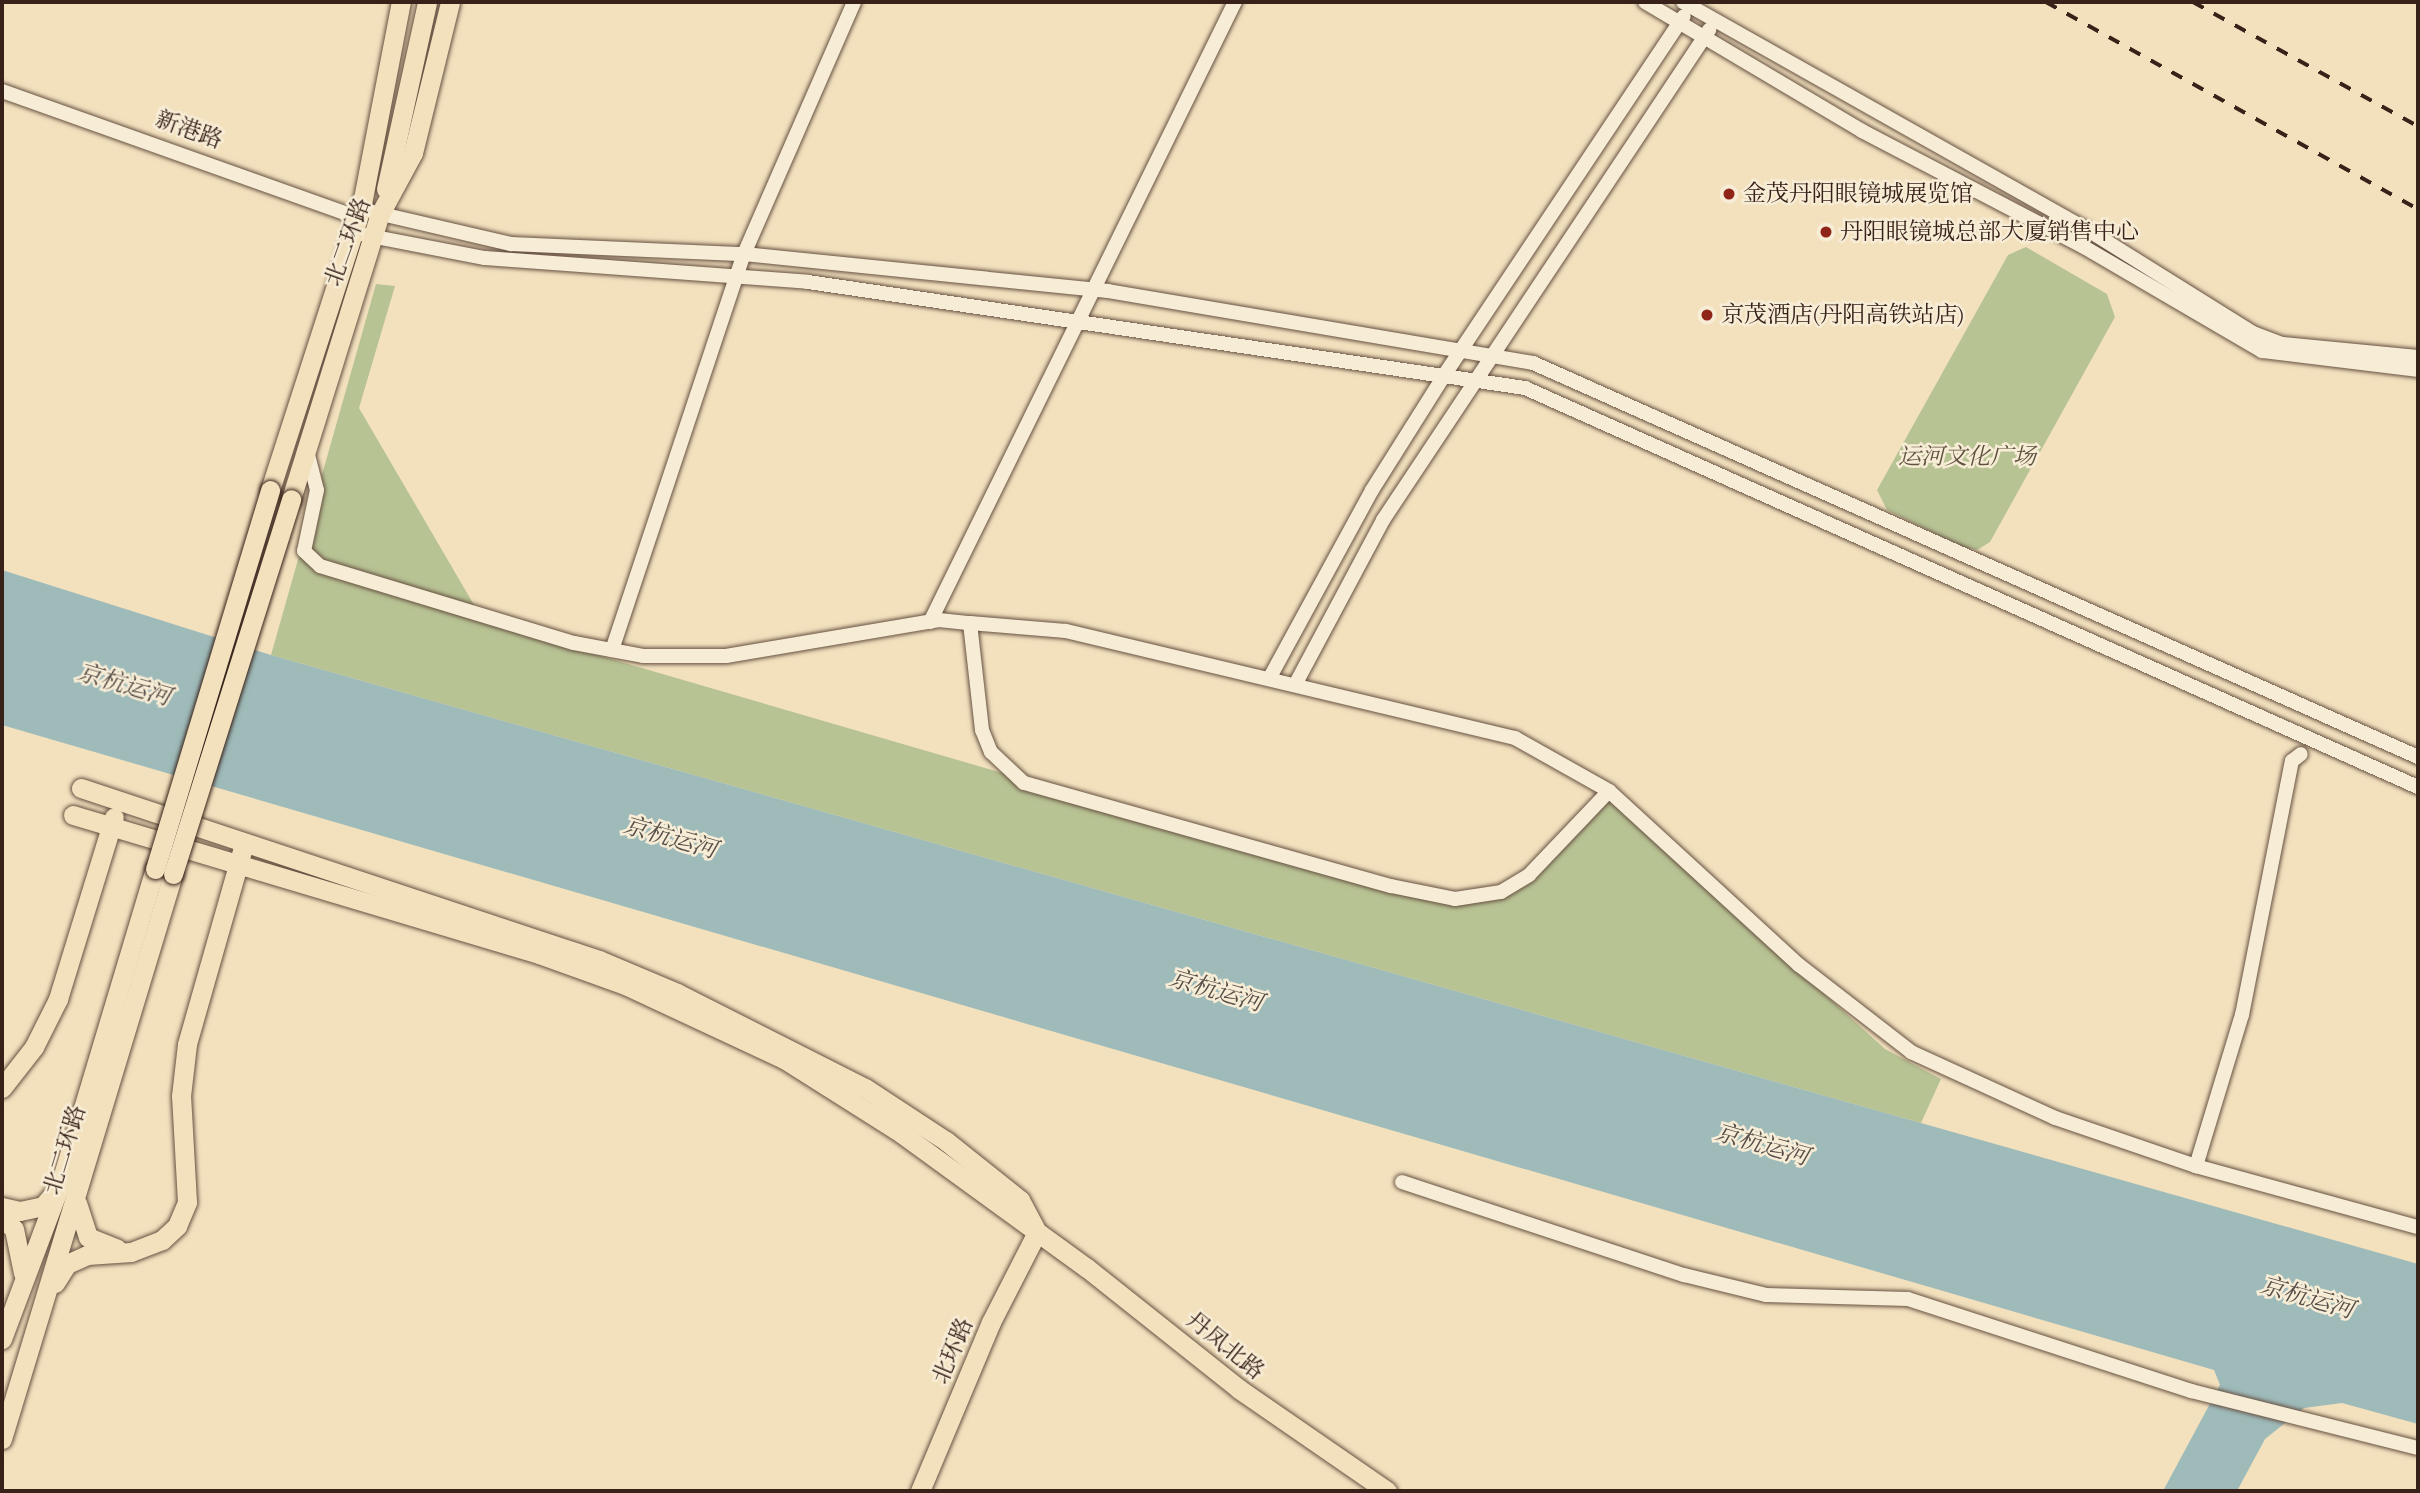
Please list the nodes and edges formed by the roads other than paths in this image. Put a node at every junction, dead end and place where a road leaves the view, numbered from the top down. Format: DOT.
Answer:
graph roads {
  1 [pos="401,2"];
  2 [pos="412,2"];
  3 [pos="427,2"];
  4 [pos="450,2"];
  5 [pos="853,2"];
  6 [pos="1235,2"];
  7 [pos="1645,2"];
  8 [pos="1687,4"];
  9 [pos="1715,21"];
  10 [pos="1680,22"];
  11 [pos="1704,37"];
  12 [pos="2,91"];
  13 [pos="365,222"];
  14 [pos="744,254"];
  15 [pos="737,278"];
  16 [pos="1088,289"];
  17 [pos="1073,321"];
  18 [pos="1459,351"];
  19 [pos="1491,356"];
  20 [pos="2418,357"];
  21 [pos="2418,370"];
  22 [pos="1445,374"];
  23 [pos="1475,379"];
  24 [pos="306,447"];
  25 [pos="930,622"];
  26 [pos="970,623"];
  27 [pos="612,650"];
  28 [pos="1269,679"];
  29 [pos="1295,685"];
  30 [pos="2301,754"];
  31 [pos="2418,757"];
  32 [pos="2418,787"];
  33 [pos="81,788"];
  34 [pos="1609,791"];
  35 [pos="118,801"];
  36 [pos="73,815"];
  37 [pos="111,826"];
  38 [pos="244,843"];
  39 [pos="238,864"];
  40 [pos="164,872"];
  41 [pos="2,1088"];
  42 [pos="2196,1166"];
  43 [pos="1402,1182"];
  44 [pos="68,1191"];
  45 [pos="2,1207"];
  46 [pos="2,1217"];
  47 [pos="2418,1227"];
  48 [pos="1037,1232"];
  49 [pos="131,1252"];
  50 [pos="23,1278"];
  51 [pos="50,1290"];
  52 [pos="2,1339"];
  53 [pos="2,1439"];
  54 [pos="2418,1448"];
  55 [pos="920,1491"];
  56 [pos="1387,1491"];
  1 -- 13 [label="main road, 北二环路"];
  2 -- 13 [label="main road"];
  3 -- 13 [label="main road"];
  4 -- 13 [label="main road, 北二环路"];
  5 -- 14 [label="street"];
  6 -- 16 [label="street"];
  7 -- 10 [label="street"];
  8 -- 9 [label="street"];
  8 -- 10 [label="street"];
  9 -- 11 [label="street"];
  9 -- 20 [label="street"];
  10 -- 11 [label="street"];
  10 -- 18 [label="street"];
  11 -- 19 [label="street"];
  11 -- 21 [label="street"];
  12 -- 13 [label="street, 新港路"];
  13 -- 14 [label="street"];
  13 -- 15 [label="street"];
  13 -- 24 [label="main road, 北二环路"];
  13 -- 40 [label="main road, 北二环路, bridge"];
  14 -- 15 [label="street"];
  14 -- 16 [label="street"];
  15 -- 17 [label="street"];
  15 -- 27 [label="street"];
  16 -- 17 [label="street"];
  16 -- 18 [label="street"];
  17 -- 22 [label="street"];
  17 -- 25 [label="street"];
  18 -- 19 [label="street"];
  18 -- 22 [label="street"];
  19 -- 23 [label="street"];
  19 -- 31 [label="street"];
  22 -- 23 [label="street"];
  22 -- 28 [label="street"];
  23 -- 29 [label="street"];
  23 -- 32 [label="street"];
  24 -- 27 [label="street"];
  24 -- 40 [label="main road, 北二环路, bridge"];
  25 -- 26 [label="street"];
  25 -- 27 [label="street"];
  26 -- 28 [label="street"];
  26 -- 34 [label="street"];
  28 -- 29 [label="street"];
  29 -- 34 [label="street"];
  30 -- 42 [label="street"];
  33 -- 35 [label="main road"];
  34 -- 42 [label="street"];
  35 -- 37 [label="main road"];
  35 -- 38 [label="main road"];
  36 -- 37 [label="main road, 丹凤北路"];
  37 -- 39 [label="main road, 丹凤北路"];
  37 -- 41 [label="main road"];
  38 -- 39 [label="main road"];
  38 -- 48 [label="main road"];
  39 -- 48 [label="main road, 丹凤北路"];
  39 -- 49 [label="main road"];
  40 -- 44 [label="main road, 北二环路"];
  42 -- 47 [label="street"];
  43 -- 54 [label="street"];
  44 -- 45 [label="main road"];
  44 -- 49 [label="main road"];
  44 -- 50 [label="main road, 北二环路"];
  44 -- 51 [label="main road, 北二环路"];
  46 -- 50 [label="main road"];
  48 -- 55 [label="main road, 北环路"];
  48 -- 56 [label="main road, 丹凤北路"];
  49 -- 51 [label="main road"];
  50 -- 52 [label="main road, 北二环路"];
  51 -- 53 [label="main road, 北二环路"];
}
